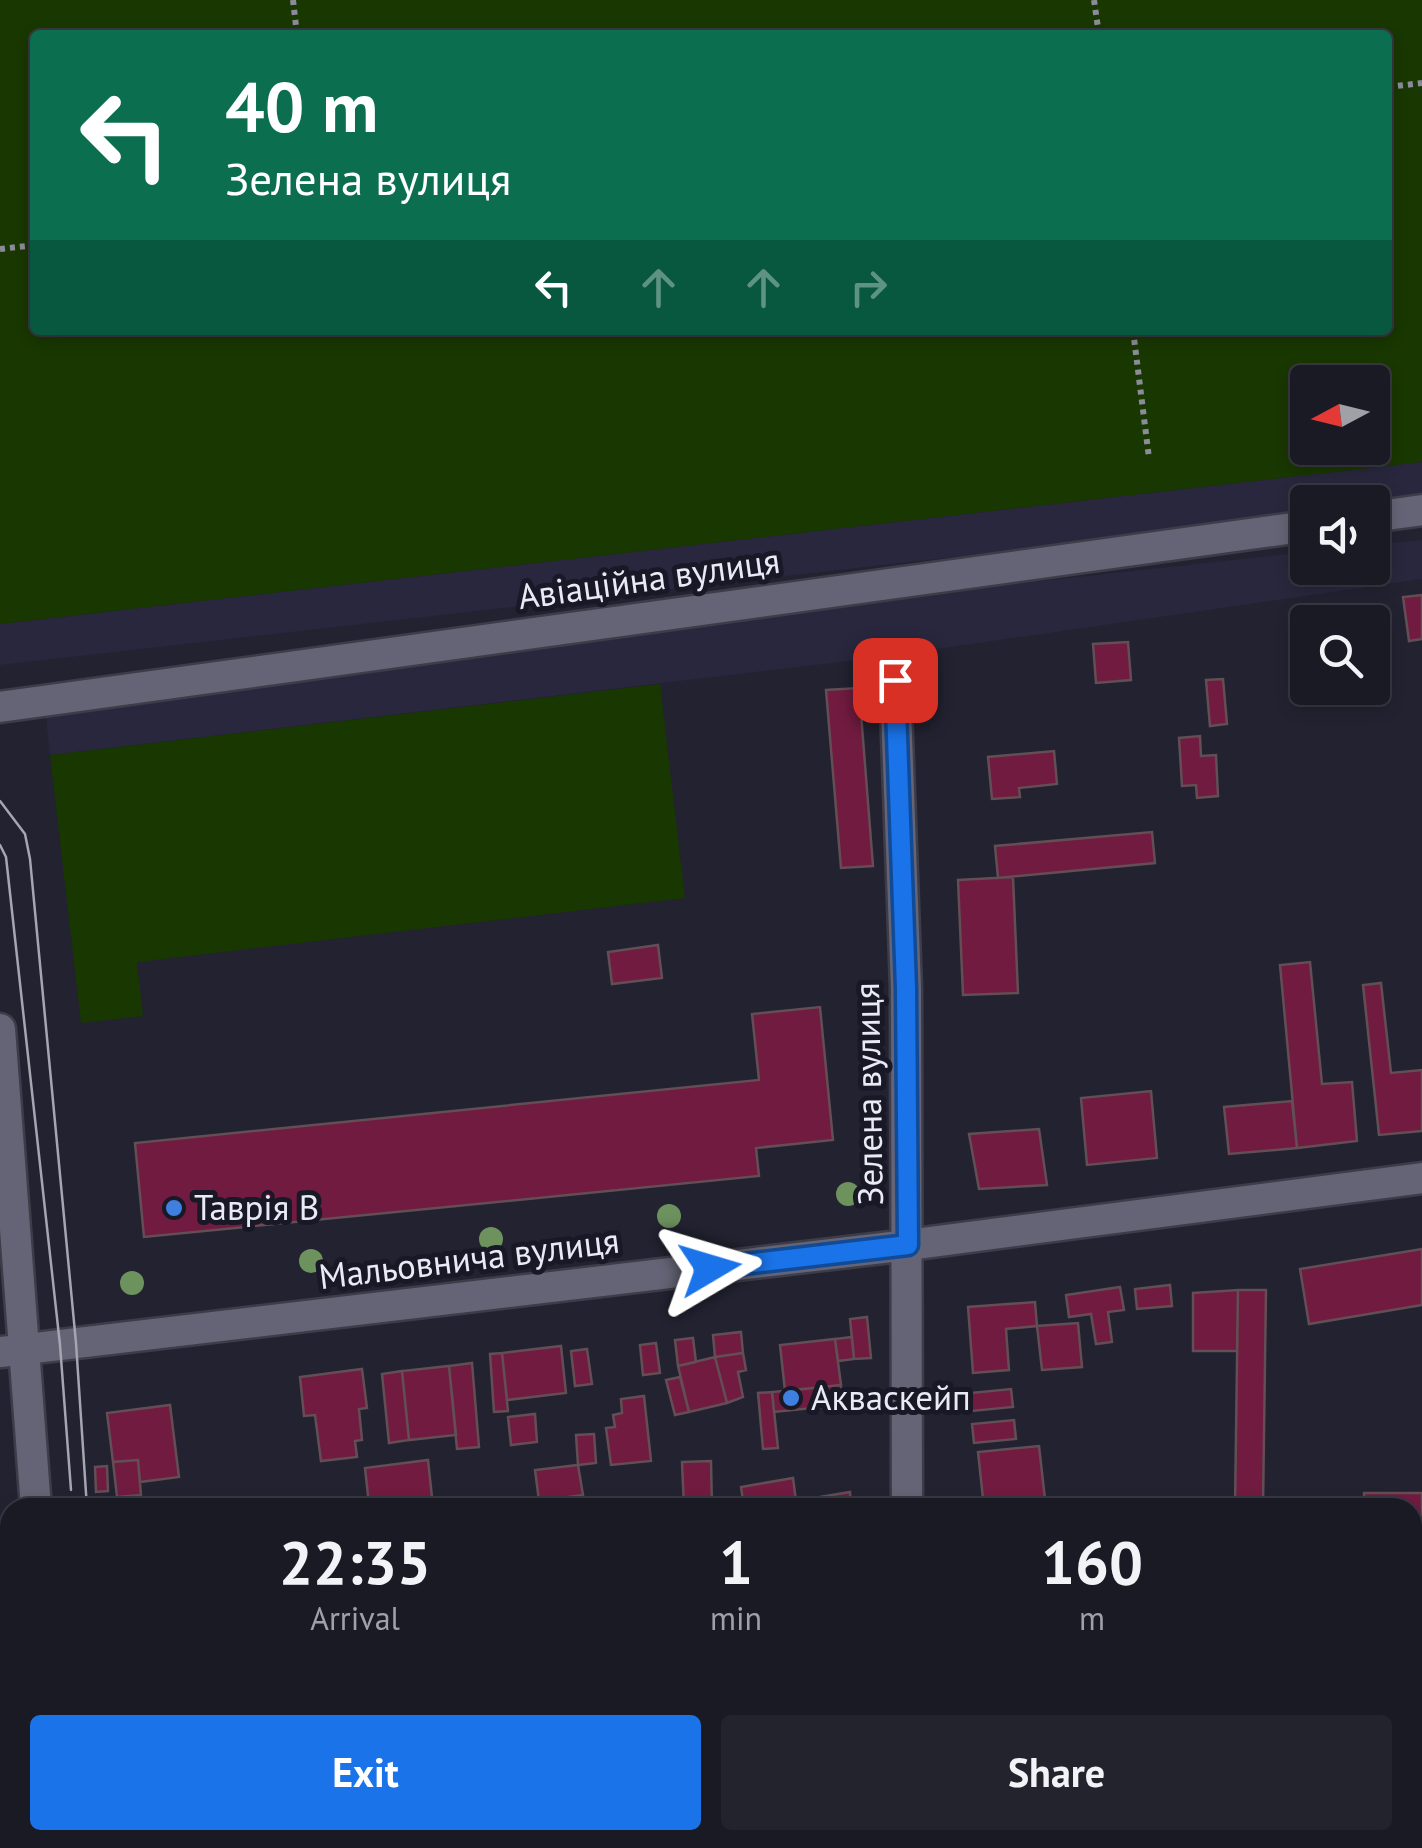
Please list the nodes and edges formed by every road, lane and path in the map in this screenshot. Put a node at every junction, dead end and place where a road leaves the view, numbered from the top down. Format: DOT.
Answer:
graph roads {
  1 [pos="293,0"];
  2 [pos="1094,0"];
  3 [pos="296,30"];
  4 [pos="1097,30"];
  5 [pos="1422,83"];
  6 [pos="1392,87"];
  7 [pos="30,246"];
  8 [pos="0,249"];
  9 [pos="1135,335"];
  10 [pos="1148,458"];
  11 [pos="1422,510"];
  12 [pos="1390,514"];
  13 [pos="1290,528"];
  14 [pos="895,680"];
  15 [pos="0,707"];
  16 [pos="0,1029"];
  17 [pos="1422,1178"];
  18 [pos="908,1245"];
  19 [pos="12,1351"];
  20 [pos="34,1498"];
  21 [pos="906,1498"];
  1 -- 3 [label="path"];
  2 -- 4 [label="path"];
  5 -- 6 [label="path"];
  7 -- 8 [label="path"];
  9 -- 10 [label="path"];
  11 -- 12 [label="street"];
  13 -- 15 [label="street, Авіаційна вулиця"];
  14 -- 18 [label="street, Зелена вулиця"];
  16 -- 19 [label="street"];
  17 -- 18 [label="street, Мальовнича вулиця"];
  18 -- 19 [label="street, Мальовнича вулиця"];
  18 -- 21 [label="street, Зелена вулиця"];
  19 -- 20 [label="street"];
}
